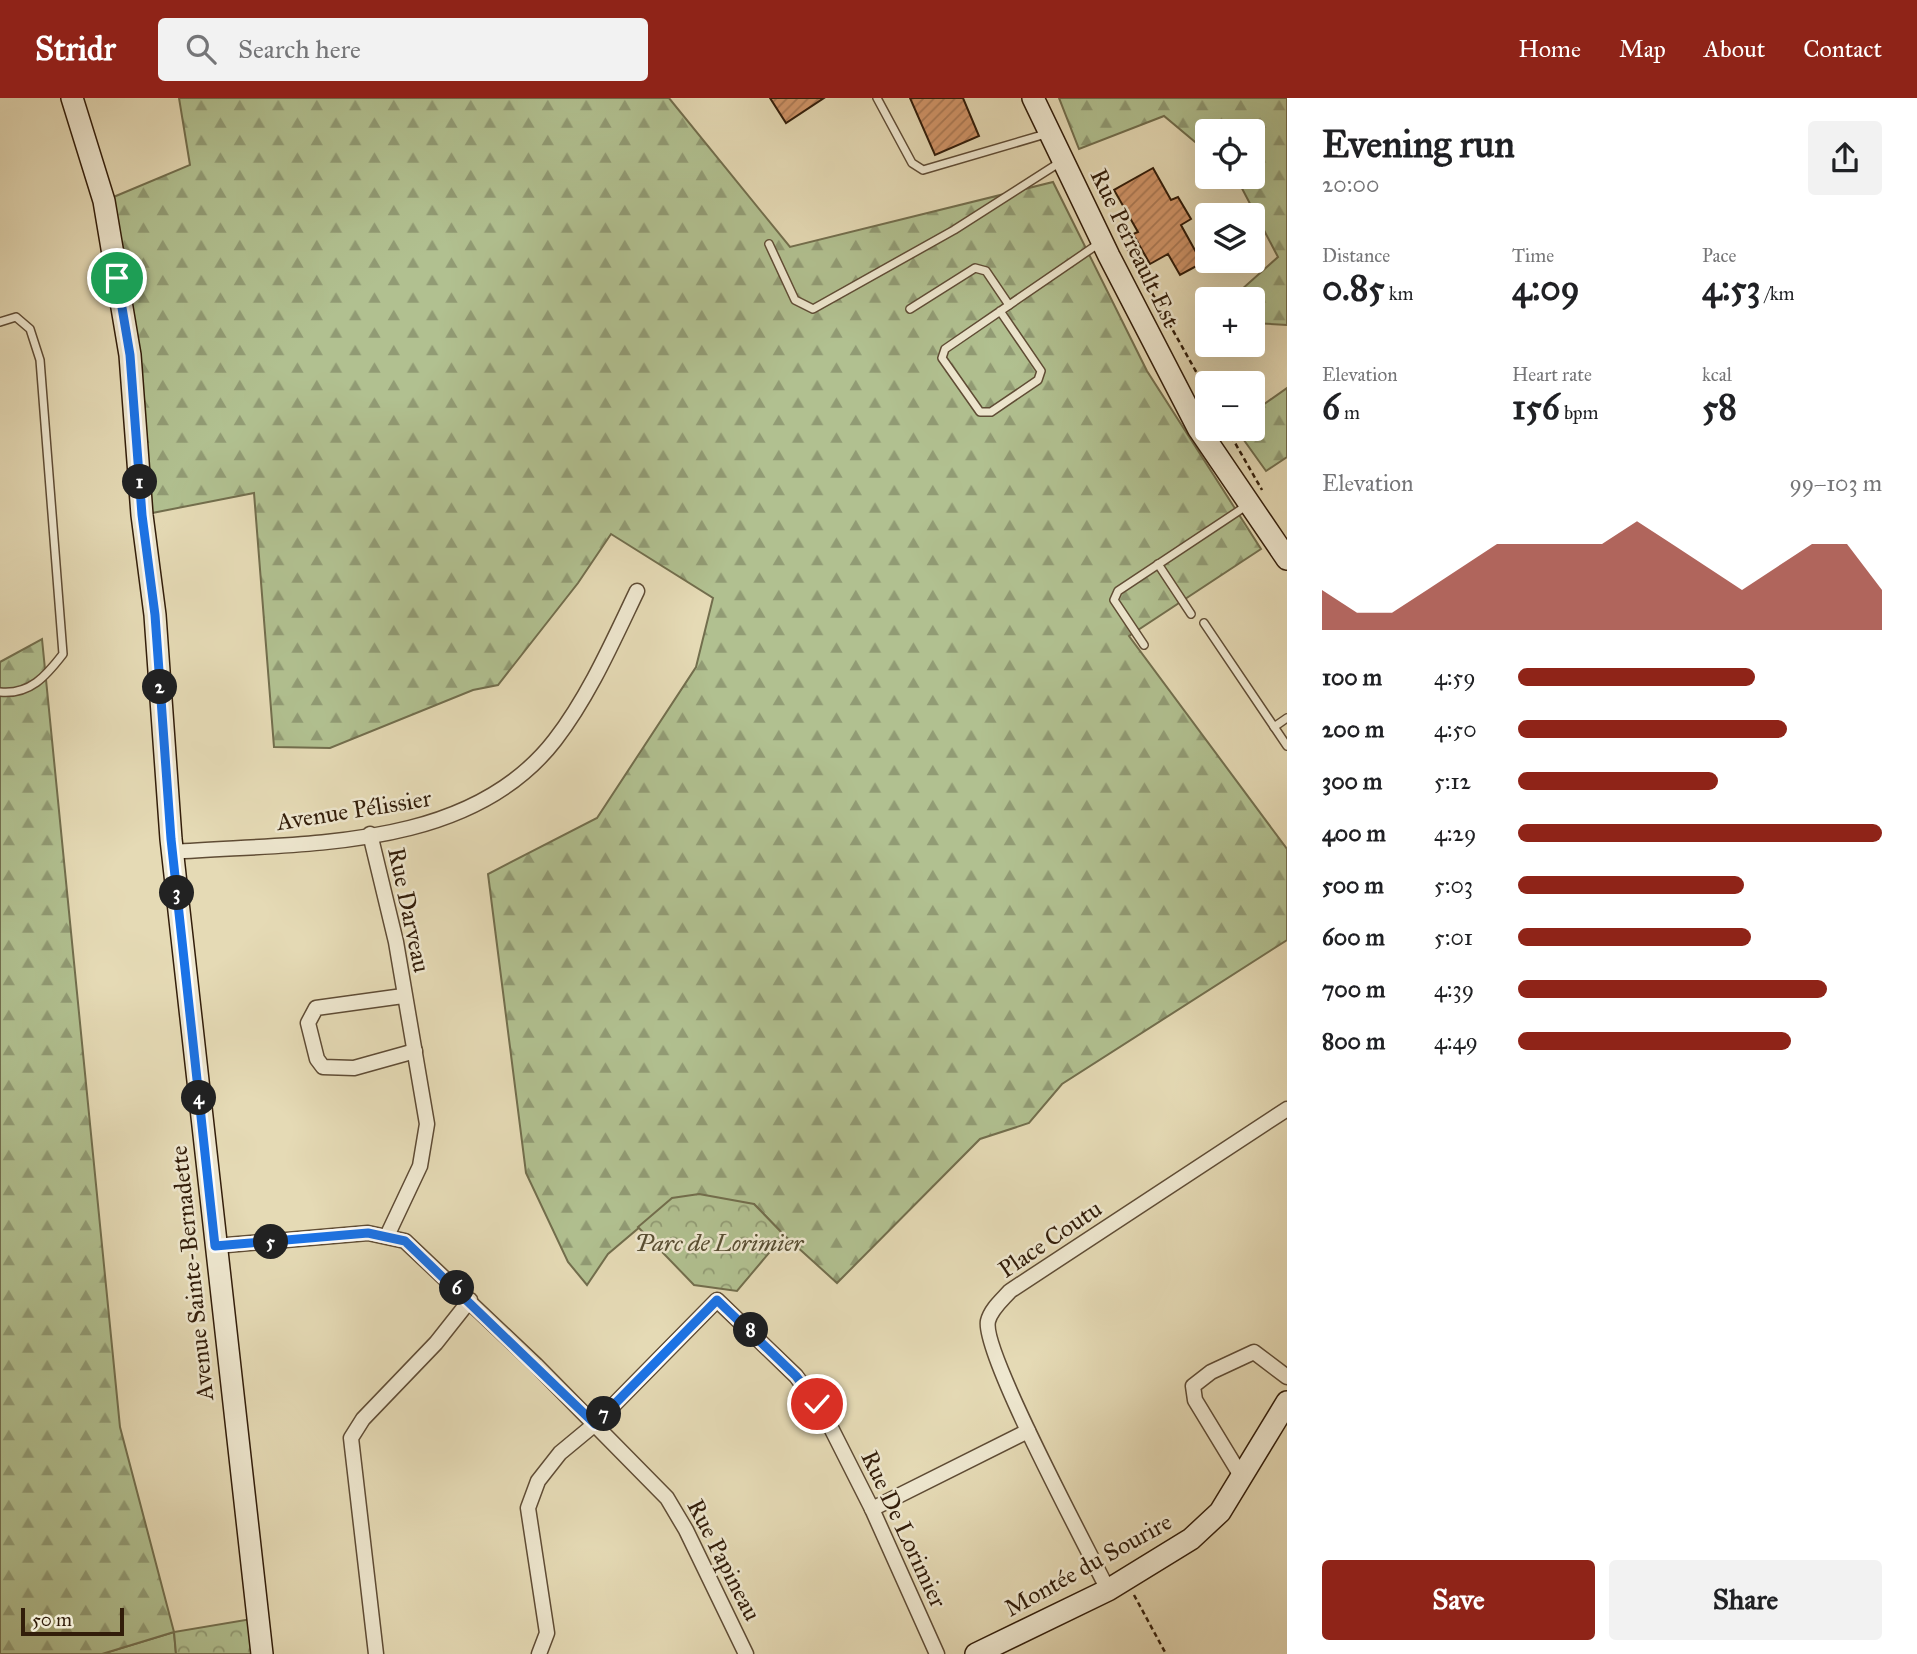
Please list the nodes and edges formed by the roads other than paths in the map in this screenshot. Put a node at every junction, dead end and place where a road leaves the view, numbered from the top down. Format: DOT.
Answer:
graph roads {
  1 [pos="72,98"];
  2 [pos="877,98"];
  3 [pos="1033,98"];
  4 [pos="1049,132"];
  5 [pos="1062,160"];
  6 [pos="1108,234"];
  7 [pos="769,244"];
  8 [pos="1009,305"];
  9 [pos="909,309"];
  10 [pos="1000,311"];
  11 [pos="0,322"];
  12 [pos="1258,500"];
  13 [pos="1287,559"];
  14 [pos="1158,564"];
  15 [pos="637,591"];
  16 [pos="1191,614"];
  17 [pos="1204,623"];
  18 [pos="1144,645"];
  19 [pos="0,692"];
  20 [pos="1287,719"];
  21 [pos="1274,727"];
  22 [pos="1287,746"];
  23 [pos="370,834"];
  24 [pos="173,852"];
  25 [pos="403,996"];
  26 [pos="415,1051"];
  27 [pos="1287,1109"];
  28 [pos="387,1236"];
  29 [pos="215,1246"];
  30 [pos="470,1300"];
  31 [pos="1287,1377"];
  32 [pos="1286,1407"];
  33 [pos="595,1424"];
  34 [pos="1028,1431"];
  35 [pos="1243,1479"];
  36 [pos="872,1509"];
  37 [pos="1117,1584"];
  38 [pos="262,1654"];
  39 [pos="376,1654"];
  40 [pos="539,1654"];
  41 [pos="746,1654"];
  42 [pos="937,1654"];
  43 [pos="976,1654"];
  1 -- 24 [label="street, Avenue Sainte-Bernadette"];
  2 -- 4 [label="lane"];
  3 -- 4 [label="street, Rue Perreault Est"];
  4 -- 5 [label="street, Rue Perreault Est"];
  5 -- 6 [label="street, Rue Perreault Est"];
  5 -- 7 [label="lane"];
  6 -- 8 [label="lane"];
  6 -- 12 [label="street, Rue Perreault Est"];
  8 -- 9 [label="lane"];
  8 -- 10 [label="lane"];
  10 -- 10 [label="lane"];
  11 -- 19 [label="lane"];
  12 -- 13 [label="street, Rue Perreault Est"];
  12 -- 14 [label="lane"];
  14 -- 16 [label="lane"];
  14 -- 18 [label="lane"];
  15 -- 23 [label="street, Avenue Pélissier"];
  17 -- 21 [label="lane"];
  20 -- 21 [label="lane"];
  21 -- 22 [label="lane"];
  23 -- 24 [label="street, Avenue Pélissier"];
  23 -- 25 [label="street, Rue Darveau"];
  24 -- 29 [label="street, Avenue Sainte-Bernadette"];
  25 -- 26 [label="street, Rue Darveau"];
  25 -- 26 [label="street, Rue Darveau"];
  26 -- 28 [label="street, Rue Darveau"];
  27 -- 34 [label="street, Place Coutu"];
  28 -- 29 [label="street, Rue Papineau"];
  28 -- 30 [label="street, Rue Papineau"];
  29 -- 38 [label="street, Avenue Sainte-Bernadette"];
  30 -- 33 [label="street, Rue Papineau"];
  30 -- 39 [label="street"];
  31 -- 35 [label="street"];
  32 -- 35 [label="street, Montée du Sourire"];
  33 -- 36 [label="street, Rue De Lorimier"];
  33 -- 40 [label="street"];
  33 -- 41 [label="street, Rue Papineau"];
  34 -- 36 [label="street"];
  34 -- 37 [label="street, Place Coutu"];
  35 -- 37 [label="street, Montée du Sourire"];
  36 -- 42 [label="street, Rue De Lorimier"];
  37 -- 43 [label="street, Montée du Sourire"];
}
